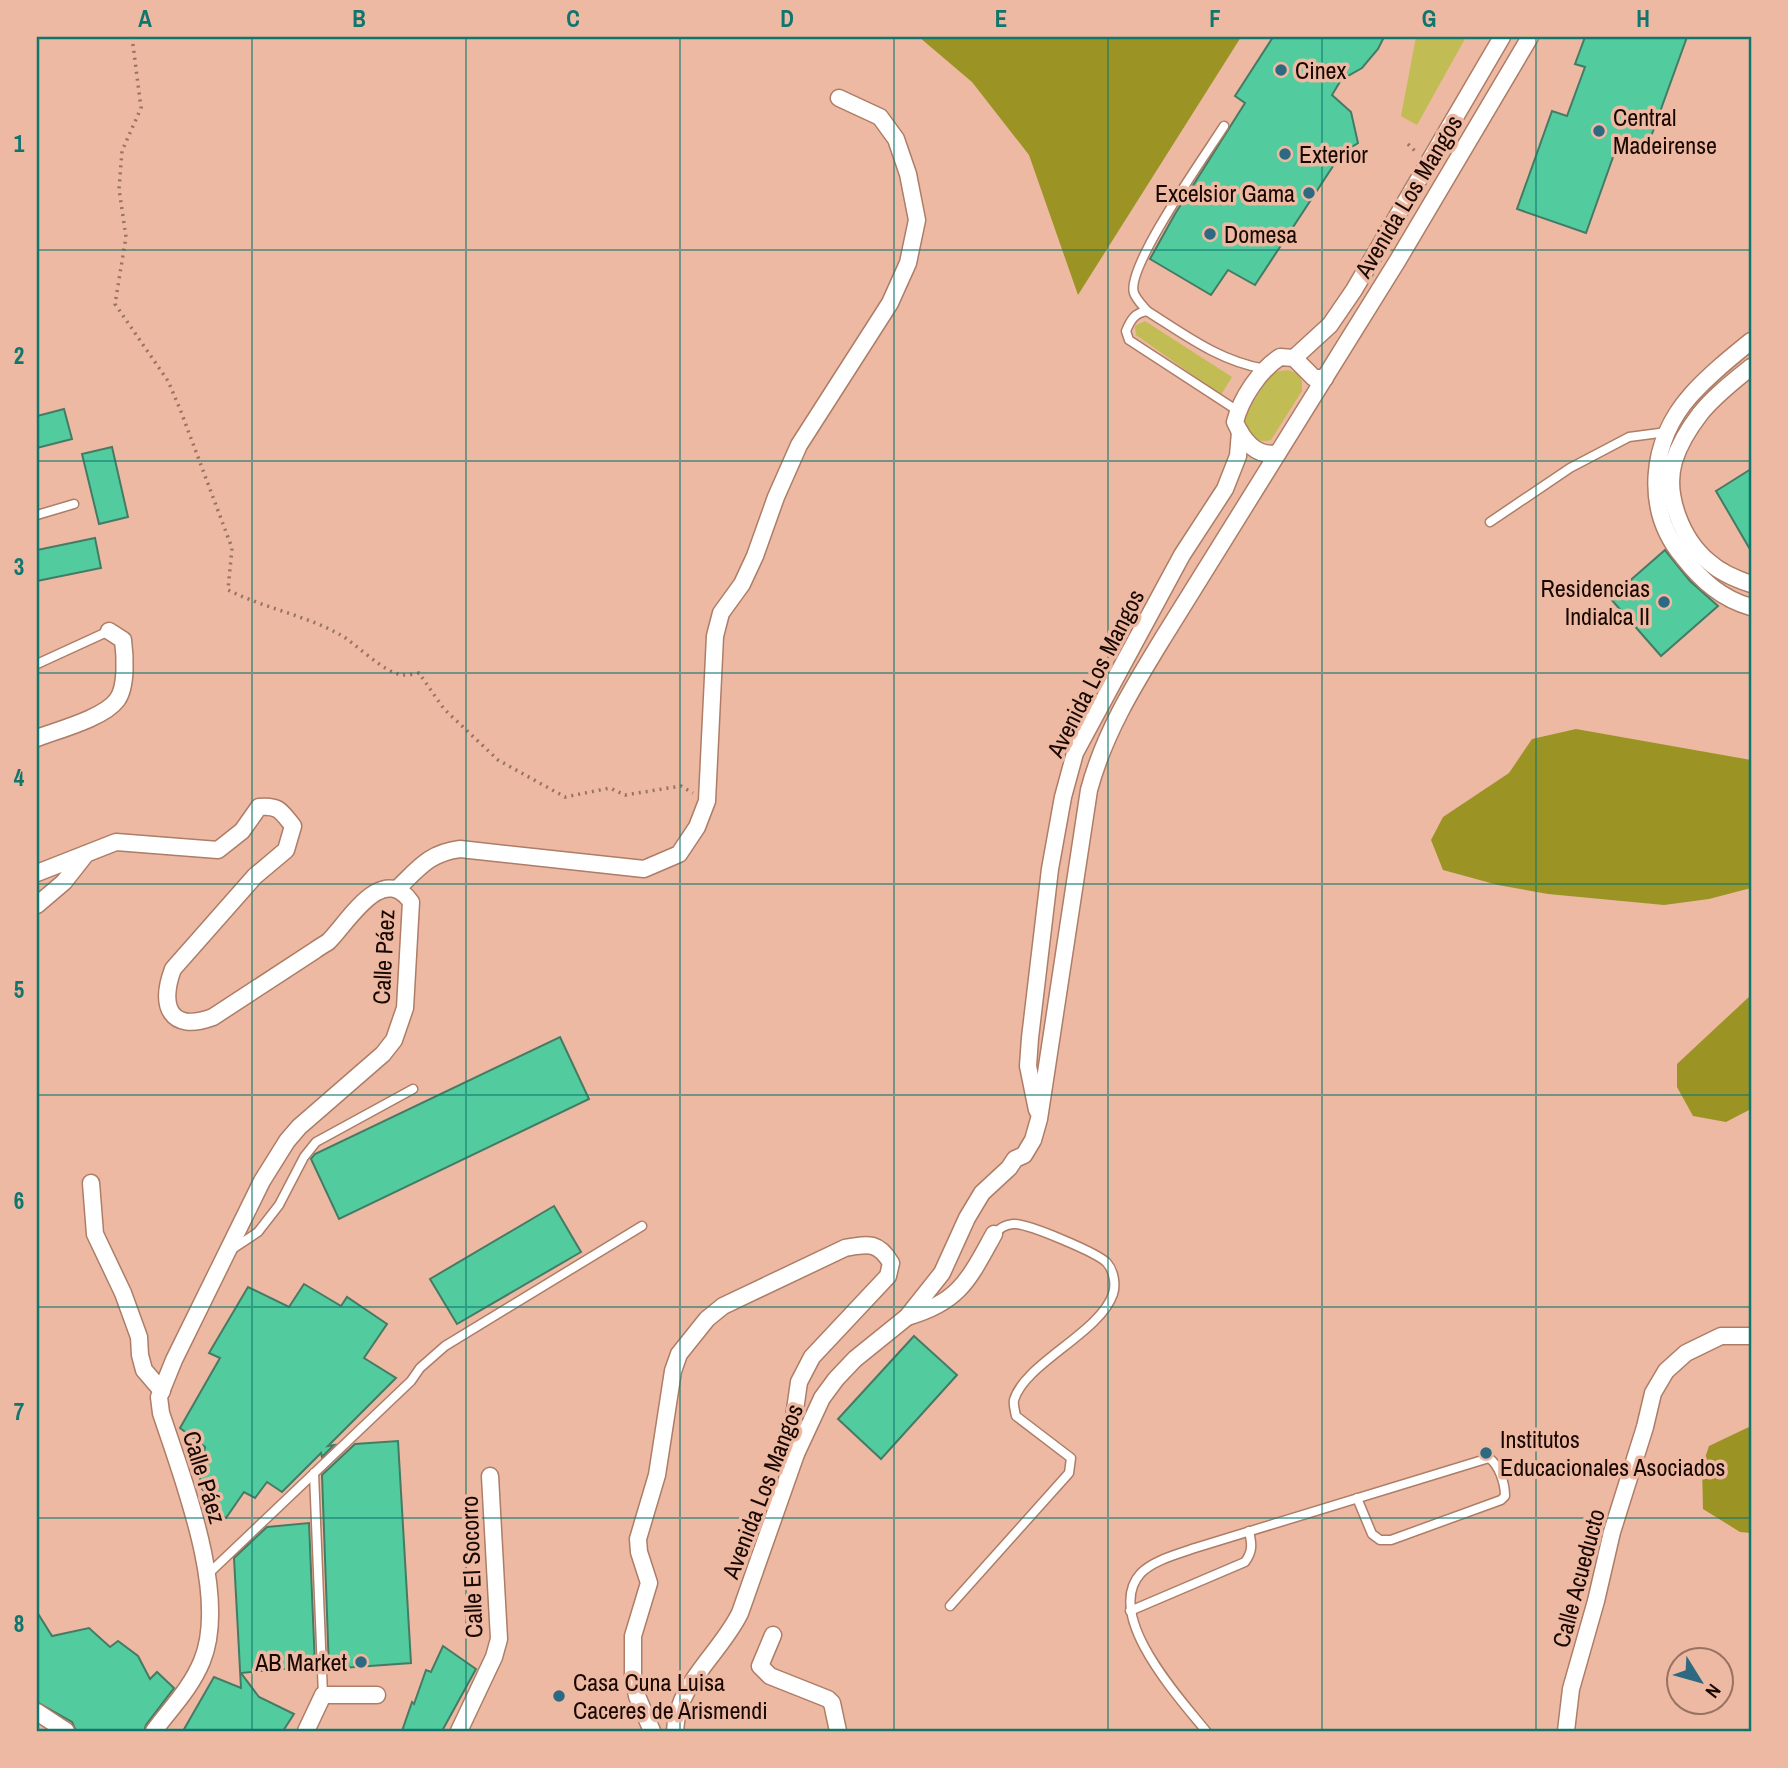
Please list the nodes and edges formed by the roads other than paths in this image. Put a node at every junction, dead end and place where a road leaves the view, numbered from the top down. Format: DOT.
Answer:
graph roads {
  1 [pos="1502,37"];
  2 [pos="1530,37"];
  3 [pos="839,98"];
  4 [pos="1224,126"];
  5 [pos="1147,311"];
  6 [pos="1751,341"];
  7 [pos="1294,358"];
  8 [pos="1751,367"];
  9 [pos="1265,369"];
  10 [pos="1325,378"];
  11 [pos="1238,411"];
  12 [pos="1240,432"];
  13 [pos="1667,432"];
  14 [pos="1278,453"];
  15 [pos="75,505"];
  16 [pos="37,516"];
  17 [pos="1490,522"];
  18 [pos="1751,584"];
  19 [pos="1751,607"];
  20 [pos="109,631"];
  21 [pos="37,664"];
  22 [pos="37,738"];
  23 [pos="88,852"];
  24 [pos="37,873"];
  25 [pos="397,889"];
  26 [pos="37,905"];
  27 [pos="413,1089"];
  28 [pos="1039,1119"];
  29 [pos="91,1183"];
  30 [pos="642,1226"];
  31 [pos="994,1234"];
  32 [pos="228,1251"];
  33 [pos="907,1317"];
  34 [pos="1751,1336"];
  35 [pos="162,1391"];
  36 [pos="796,1454"];
  37 [pos="314,1474"];
  38 [pos="490,1476"];
  39 [pos="1357,1498"];
  40 [pos="1249,1531"];
  41 [pos="206,1576"];
  42 [pos="950,1606"];
  43 [pos="1130,1611"];
  44 [pos="773,1635"];
  45 [pos="323,1695"];
  46 [pos="377,1695"];
  47 [pos="37,1712"];
  48 [pos="66,1731"];
  49 [pos="154,1731"];
  50 [pos="306,1731"];
  51 [pos="459,1731"];
  52 [pos="652,1731"];
  53 [pos="675,1731"];
  54 [pos="838,1731"];
  55 [pos="1206,1731"];
  56 [pos="1566,1731"];
  1 -- 7 [label="street, Avenida Los Mangos"];
  2 -- 10 [label="street, Avenida Los Mangos"];
  3 -- 25 [label="street"];
  4 -- 5 [label="lane"];
  5 -- 9 [label="lane"];
  5 -- 11 [label="lane"];
  6 -- 13 [label="street"];
  7 -- 9 [label="street, Avenida Los Mangos"];
  7 -- 10 [label="street"];
  8 -- 18 [label="street"];
  9 -- 11 [label="street"];
  10 -- 14 [label="street, Avenida Los Mangos"];
  11 -- 12 [label="street, Avenida Los Mangos"];
  12 -- 14 [label="street"];
  12 -- 28 [label="street, Avenida Los Mangos"];
  13 -- 17 [label="lane"];
  13 -- 19 [label="street"];
  14 -- 28 [label="street, Avenida Los Mangos"];
  15 -- 16 [label="lane"];
  20 -- 21 [label="lane"];
  20 -- 22 [label="street"];
  23 -- 24 [label="street, Calle Páez"];
  23 -- 25 [label="street, Calle Páez"];
  23 -- 26 [label="street"];
  25 -- 32 [label="street, Calle Páez"];
  27 -- 32 [label="lane"];
  28 -- 33 [label="street, Avenida Los Mangos"];
  29 -- 35 [label="street"];
  30 -- 37 [label="lane"];
  31 -- 33 [label="street"];
  31 -- 42 [label="lane"];
  32 -- 35 [label="street, Calle Páez"];
  33 -- 36 [label="street, Avenida Los Mangos"];
  34 -- 56 [label="street, Calle Acueducto"];
  35 -- 41 [label="street, Calle Páez"];
  36 -- 52 [label="street"];
  36 -- 53 [label="street, Avenida Los Mangos"];
  37 -- 41 [label="lane"];
  37 -- 45 [label="lane"];
  38 -- 51 [label="street, Calle El Socorro"];
  39 -- 39 [label="lane"];
  39 -- 40 [label="lane"];
  40 -- 43 [label="lane"];
  40 -- 43 [label="lane"];
  41 -- 49 [label="street, Calle Páez"];
  43 -- 55 [label="lane"];
  44 -- 54 [label="street"];
  45 -- 46 [label="street"];
  45 -- 50 [label="street"];
  47 -- 48 [label="street"];
}
